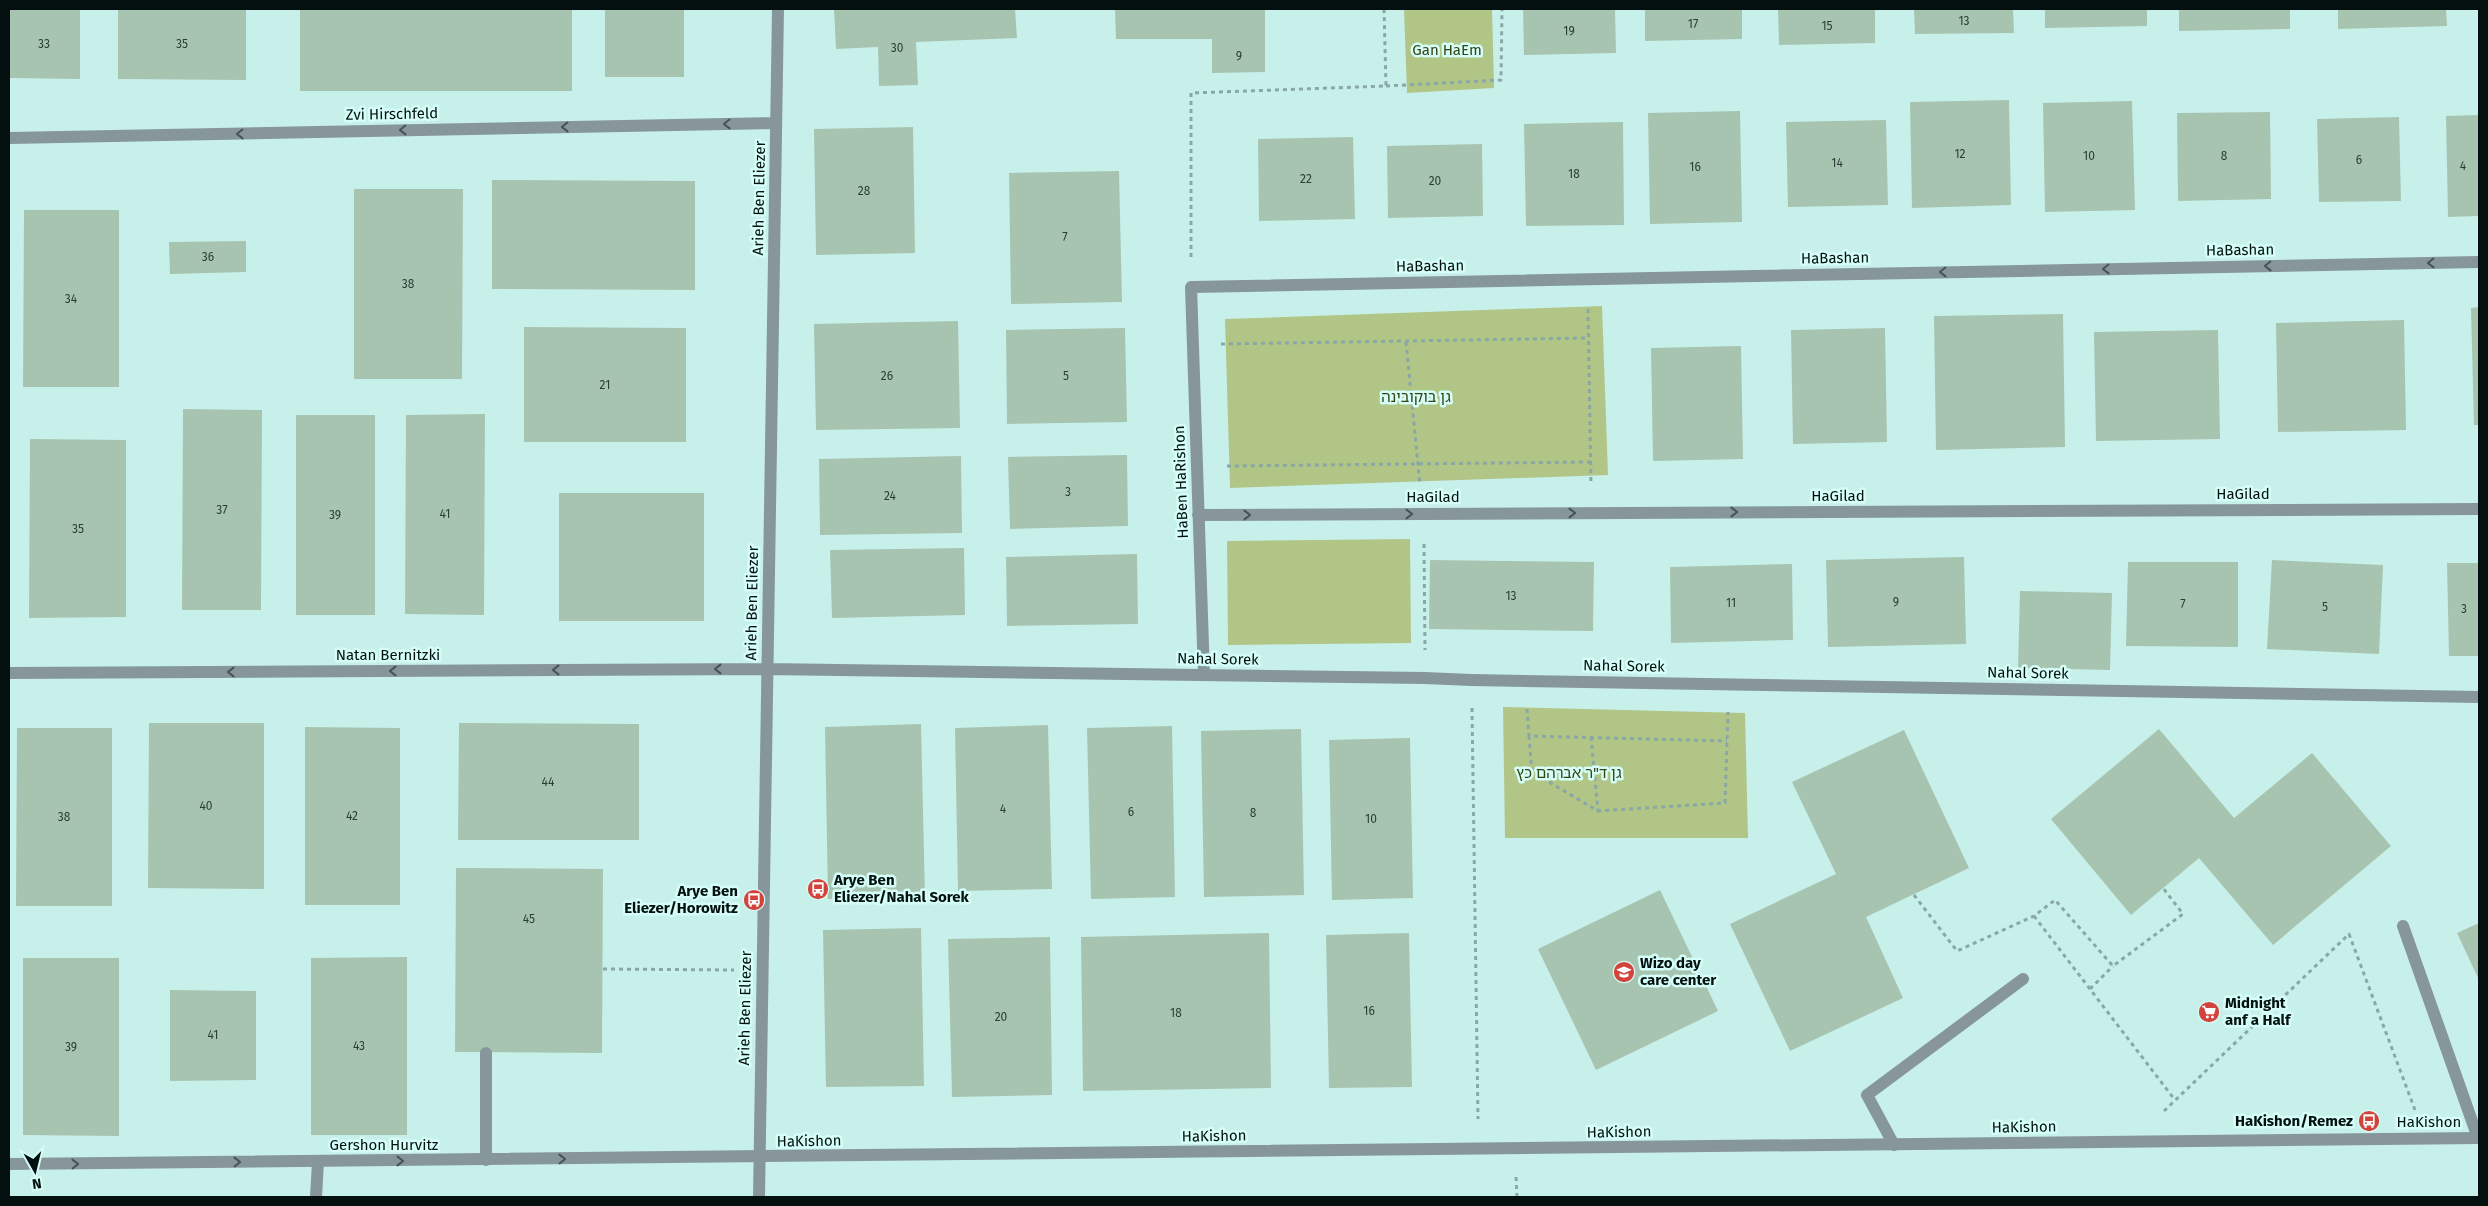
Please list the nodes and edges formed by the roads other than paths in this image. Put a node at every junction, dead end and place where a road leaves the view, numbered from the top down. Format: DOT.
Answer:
graph roads {
  1 [pos="778,9"];
  2 [pos="776,123"];
  3 [pos="9,138"];
  4 [pos="2479,262"];
  5 [pos="1191,287"];
  6 [pos="2479,509"];
  7 [pos="1198,515"];
  8 [pos="767,669"];
  9 [pos="9,673"];
  10 [pos="1204,676"];
  11 [pos="2479,697"];
  12 [pos="2403,926"];
  13 [pos="2023,979"];
  14 [pos="486,1053"];
  15 [pos="2479,1138"];
  16 [pos="1894,1145"];
  17 [pos="759,1158"];
  18 [pos="486,1160"];
  19 [pos="318,1162"];
  20 [pos="9,1164"];
  21 [pos="316,1197"];
  22 [pos="759,1197"];
  1 -- 2 [label="street, Arieh Ben Eliezer"];
  2 -- 3 [label="street, Zvi Hirschfeld, one-way"];
  2 -- 8 [label="street, Arieh Ben Eliezer"];
  4 -- 5 [label="street, HaBashan, one-way"];
  5 -- 7 [label="street, HaBen HaRishon"];
  7 -- 6 [label="street, HaGilad, one-way"];
  7 -- 10 [label="street, HaBen HaRishon"];
  8 -- 9 [label="street, Natan Bernitzki, one-way"];
  8 -- 10 [label="street, Nahal Sorek"];
  8 -- 17 [label="street, Arieh Ben Eliezer"];
  10 -- 11 [label="street, Nahal Sorek"];
  12 -- 15 [label="street"];
  13 -- 16 [label="street"];
  14 -- 18 [label="street"];
  15 -- 16 [label="street, HaKishon"];
  16 -- 17 [label="street, HaKishon"];
  18 -- 17 [label="street, Gershon Hurvitz, one-way"];
  17 -- 22 [label="street, Arieh Ben Eliezer"];
  19 -- 18 [label="street, Gershon Hurvitz, one-way"];
  20 -- 19 [label="street, Gershon Hurvitz, one-way"];
  19 -- 21 [label="street"];
}
